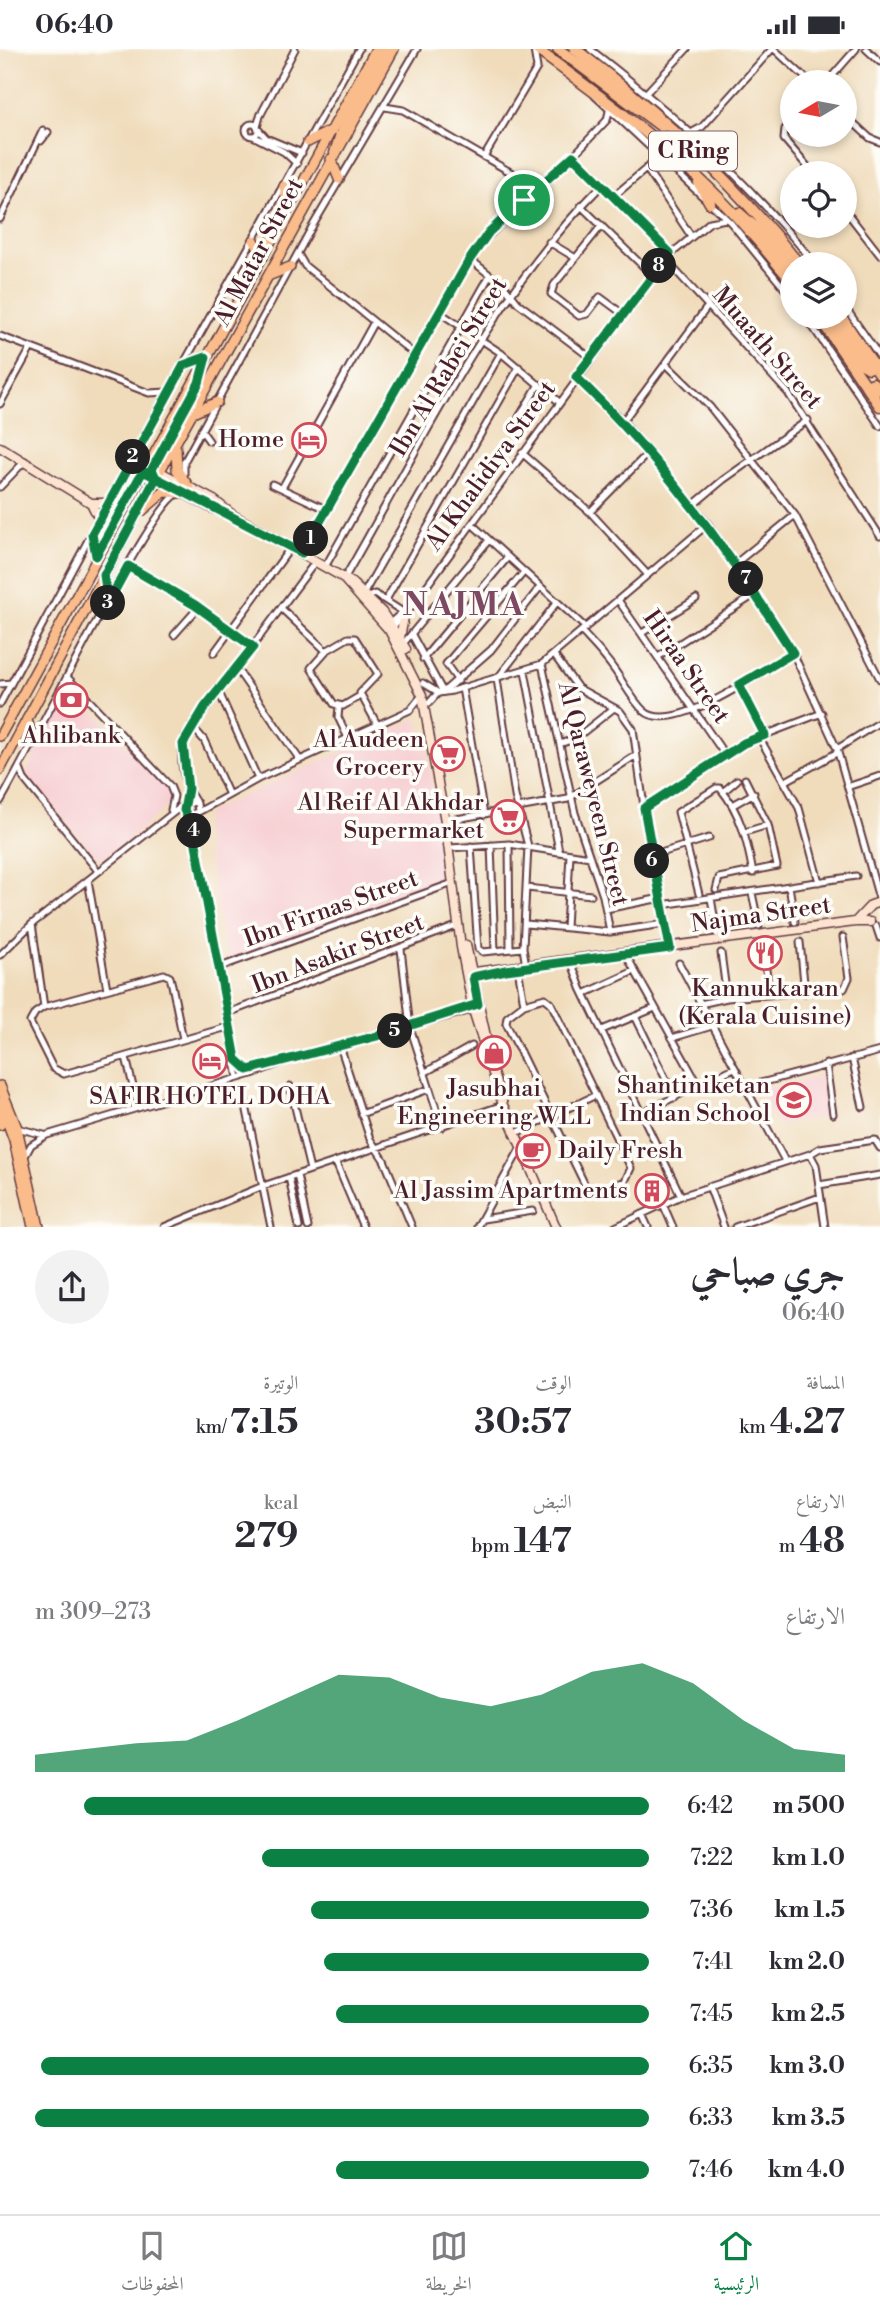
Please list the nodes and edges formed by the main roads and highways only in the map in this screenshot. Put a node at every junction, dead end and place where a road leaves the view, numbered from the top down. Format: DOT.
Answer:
graph roads {
  1 [pos="376,49"];
  2 [pos="386,49"];
  3 [pos="394,49"];
  4 [pos="535,49"];
  5 [pos="558,49"];
  6 [pos="575,49"];
  7 [pos="670,129"];
  8 [pos="332,130"];
  9 [pos="308,142"];
  10 [pos="703,143"];
  11 [pos="333,156"];
  12 [pos="715,173"];
  13 [pos="339,179"];
  14 [pos="284,186"];
  15 [pos="714,203"];
  16 [pos="288,213"];
  17 [pos="254,240"];
  18 [pos="764,248"];
  19 [pos="788,252"];
  20 [pos="780,255"];
  21 [pos="262,257"];
  22 [pos="290,267"];
  23 [pos="780,267"];
  24 [pos="268,276"];
  25 [pos="778,279"];
  26 [pos="824,329"];
  27 [pos="828,329"];
  28 [pos="838,329"];
  29 [pos="850,329"];
  30 [pos="835,338"];
  31 [pos="205,358"];
  32 [pos="184,365"];
  33 [pos="878,365"];
  34 [pos="866,386"];
  35 [pos="880,390"];
  36 [pos="217,402"];
  37 [pos="880,406"];
  38 [pos="192,414"];
  39 [pos="176,443"];
  40 [pos="0,447"];
  41 [pos="152,471"];
  42 [pos="185,490"];
  43 [pos="91,503"];
  44 [pos="108,503"];
  45 [pos="99,519"];
  46 [pos="132,523"];
  47 [pos="92,534"];
  48 [pos="96,556"];
  49 [pos="104,575"];
  50 [pos="344,579"];
  51 [pos="108,603"];
  52 [pos="382,612"];
  53 [pos="390,626"];
  54 [pos="401,641"];
  55 [pos="27,719"];
  56 [pos="431,734"];
  57 [pos="0,736"];
  58 [pos="33,743"];
  59 [pos="0,770"];
  60 [pos="880,902"];
  61 [pos="869,908"];
  62 [pos="855,922"];
  63 [pos="875,925"];
  64 [pos="470,975"];
  65 [pos="0,1086"];
  66 [pos="0,1103"];
  67 [pos="0,1125"];
  68 [pos="33,1227"];
  69 [pos="39,1227"];
  70 [pos="556,1227"];
  1 -- 8 [label="main road, Al Matar Street"];
  2 -- 11 [label="highway"];
  3 -- 11 [label="main road, Al Matar Street"];
  4 -- 15 [label="highway, C Ring"];
  5 -- 7 [label="highway"];
  6 -- 7 [label="highway, C Ring"];
  7 -- 12 [label="highway, C Ring"];
  8 -- 9 [label="main road"];
  8 -- 16 [label="main road, Al Matar Street"];
  10 -- 12 [label="highway"];
  11 -- 13 [label="main road"];
  11 -- 24 [label="main road, Al Matar Street"];
  12 -- 19 [label="highway, C Ring"];
  14 -- 16 [label="main road"];
  15 -- 18 [label="highway, C Ring"];
  15 -- 20 [label="highway"];
  16 -- 21 [label="main road, Al Matar Street"];
  17 -- 21 [label="main road"];
  18 -- 23 [label="highway, C Ring"];
  18 -- 25 [label="highway"];
  21 -- 31 [label="main road, Al Matar Street"];
  22 -- 24 [label="main road"];
  24 -- 38 [label="main road, Al Matar Street"];
  26 -- 30 [label="highway"];
  27 -- 30 [label="highway"];
  28 -- 33 [label="highway"];
  29 -- 33 [label="highway"];
  30 -- 34 [label="highway"];
  31 -- 32 [label="main road"];
  31 -- 41 [label="main road, Al Matar Street"];
  34 -- 35 [label="highway"];
  34 -- 37 [label="highway"];
  36 -- 38 [label="main road"];
  38 -- 39 [label="main road, Al Matar Street"];
  39 -- 41 [label="main road, Al Matar Street"];
  39 -- 42 [label="main road"];
  40 -- 43 [label="main road"];
  41 -- 42 [label="main road"];
  41 -- 46 [label="main road, Al Matar Street"];
  41 -- 48 [label="main road, Al Matar Street"];
  42 -- 46 [label="main road"];
  42 -- 50 [label="main road"];
  43 -- 44 [label="main road"];
  43 -- 45 [label="main road"];
  46 -- 49 [label="main road, Al Matar Street"];
  47 -- 48 [label="main road"];
  48 -- 57 [label="main road, Al Matar Street"];
  49 -- 51 [label="main road"];
  49 -- 55 [label="main road, Al Matar Street"];
  50 -- 52 [label="main road"];
  50 -- 53 [label="main road"];
  52 -- 53 [label="main road"];
  52 -- 54 [label="main road"];
  53 -- 54 [label="main road"];
  53 -- 56 [label="main road"];
  54 -- 56 [label="main road"];
  55 -- 58 [label="main road"];
  55 -- 59 [label="main road, Al Matar Street"];
  56 -- 64 [label="main road"];
  60 -- 61 [label="main road"];
  61 -- 62 [label="main road, Najma Street"];
  61 -- 63 [label="main road"];
  62 -- 63 [label="main road, Najma Street"];
  62 -- 64 [label="main road, Najma Street"];
  64 -- 70 [label="main road"];
  65 -- 69 [label="main road"];
  66 -- 67 [label="main road"];
  66 -- 68 [label="main road"];
}
